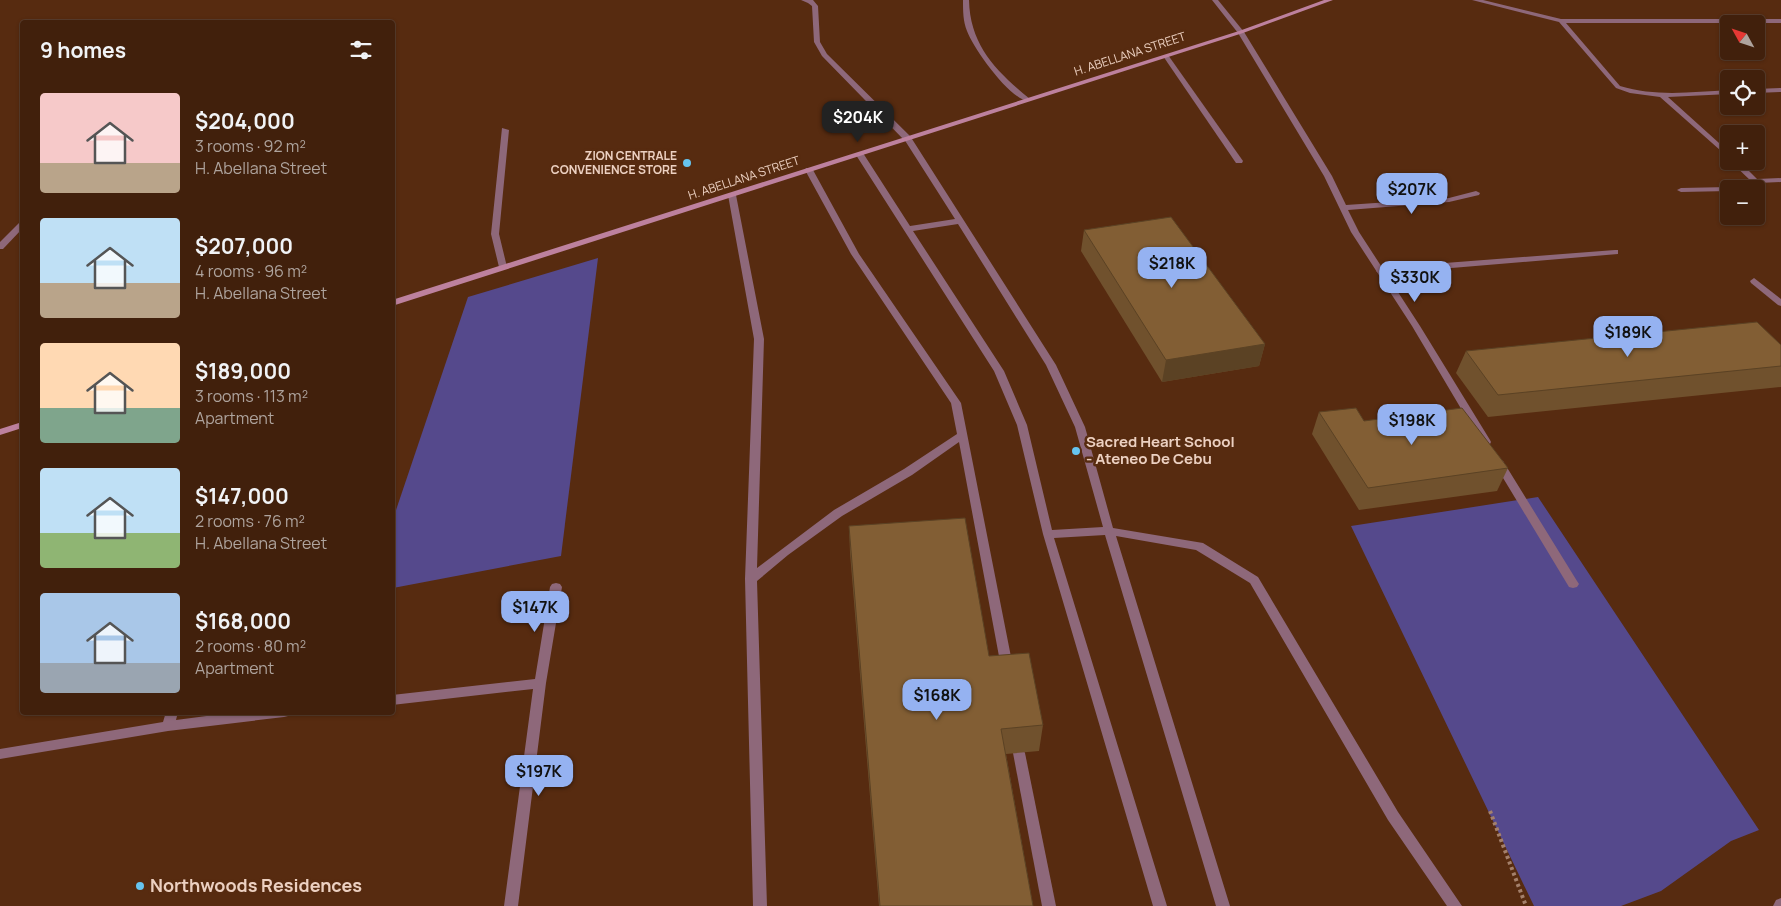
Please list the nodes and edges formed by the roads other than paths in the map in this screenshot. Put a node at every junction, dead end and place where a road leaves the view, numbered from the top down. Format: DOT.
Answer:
graph roads {
  1 [pos="804,0"];
  2 [pos="966,0"];
  3 [pos="1215,0"];
  4 [pos="1330,0"];
  5 [pos="1475,0"];
  6 [pos="1781,20"];
  7 [pos="1561,21"];
  8 [pos="1241,32"];
  9 [pos="1166,56"];
  10 [pos="1781,90"];
  11 [pos="1765,91"];
  12 [pos="1720,92"];
  13 [pos="1661,94"];
  14 [pos="1028,100"];
  15 [pos="505,130"];
  16 [pos="908,139"];
  17 [pos="1720,148"];
  18 [pos="860,154"];
  19 [pos="1239,161"];
  20 [pos="810,170"];
  21 [pos="1743,170"];
  22 [pos="1754,180"];
  23 [pos="1781,180"];
  24 [pos="1765,181"];
  25 [pos="1682,190"];
  26 [pos="1720,190"];
  27 [pos="1476,193"];
  28 [pos="732,195"];
  29 [pos="1344,208"];
  30 [pos="960,221"];
  31 [pos="20,227"];
  32 [pos="909,228"];
  33 [pos="0,247"];
  34 [pos="1615,252"];
  35 [pos="503,267"];
  36 [pos="1380,271"];
  37 [pos="1754,281"];
  38 [pos="395,302"];
  39 [pos="1781,304"];
  40 [pos="20,426"];
  41 [pos="0,432"];
  42 [pos="962,436"];
  43 [pos="1109,531"];
  44 [pos="1048,534"];
  45 [pos="751,579"];
  46 [pos="1573,584"];
  47 [pos="556,586"];
  48 [pos="1010,681"];
  49 [pos="540,684"];
  50 [pos="395,700"];
  51 [pos="171,715"];
  52 [pos="259,715"];
  53 [pos="168,726"];
  54 [pos="1019,753"];
  55 [pos="0,754"];
  56 [pos="511,906"];
  57 [pos="760,906"];
  58 [pos="1048,906"];
  59 [pos="1160,906"];
  60 [pos="1224,906"];
  61 [pos="1454,906"];
  1 -- 16 [label="street"];
  2 -- 14 [label="street"];
  3 -- 8 [label="street"];
  4 -- 8 [label="main road, H. ABELLANA STREET"];
  5 -- 7 [label="street"];
  6 -- 7 [label="street"];
  7 -- 13 [label="street"];
  8 -- 9 [label="main road, H. ABELLANA STREET"];
  8 -- 29 [label="street"];
  9 -- 14 [label="main road, H. ABELLANA STREET"];
  9 -- 19 [label="street"];
  10 -- 11 [label="street"];
  12 -- 13 [label="street"];
  13 -- 17 [label="street"];
  14 -- 16 [label="main road, H. ABELLANA STREET"];
  15 -- 35 [label="street"];
  16 -- 18 [label="main road, H. ABELLANA STREET"];
  16 -- 30 [label="street"];
  18 -- 20 [label="main road, H. ABELLANA STREET"];
  18 -- 32 [label="street"];
  20 -- 28 [label="main road, H. ABELLANA STREET"];
  20 -- 42 [label="street"];
  21 -- 22 [label="street"];
  23 -- 24 [label="street"];
  25 -- 26 [label="street"];
  27 -- 29 [label="street"];
  28 -- 35 [label="main road, H. ABELLANA STREET"];
  28 -- 45 [label="street"];
  29 -- 36 [label="street"];
  30 -- 32 [label="street"];
  30 -- 43 [label="street"];
  31 -- 33 [label="street"];
  32 -- 44 [label="street"];
  34 -- 36 [label="street"];
  35 -- 38 [label="main road, H. ABELLANA STREET"];
  36 -- 46 [label="street"];
  37 -- 39 [label="street"];
  40 -- 41 [label="main road"];
  42 -- 45 [label="street"];
  42 -- 48 [label="street"];
  43 -- 44 [label="street"];
  43 -- 60 [label="street"];
  43 -- 61 [label="street"];
  44 -- 59 [label="street"];
  45 -- 57 [label="street"];
  47 -- 49 [label="street"];
  49 -- 50 [label="street"];
  49 -- 56 [label="street"];
  51 -- 53 [label="street"];
  52 -- 53 [label="street"];
  53 -- 55 [label="street"];
  54 -- 58 [label="street"];
}
